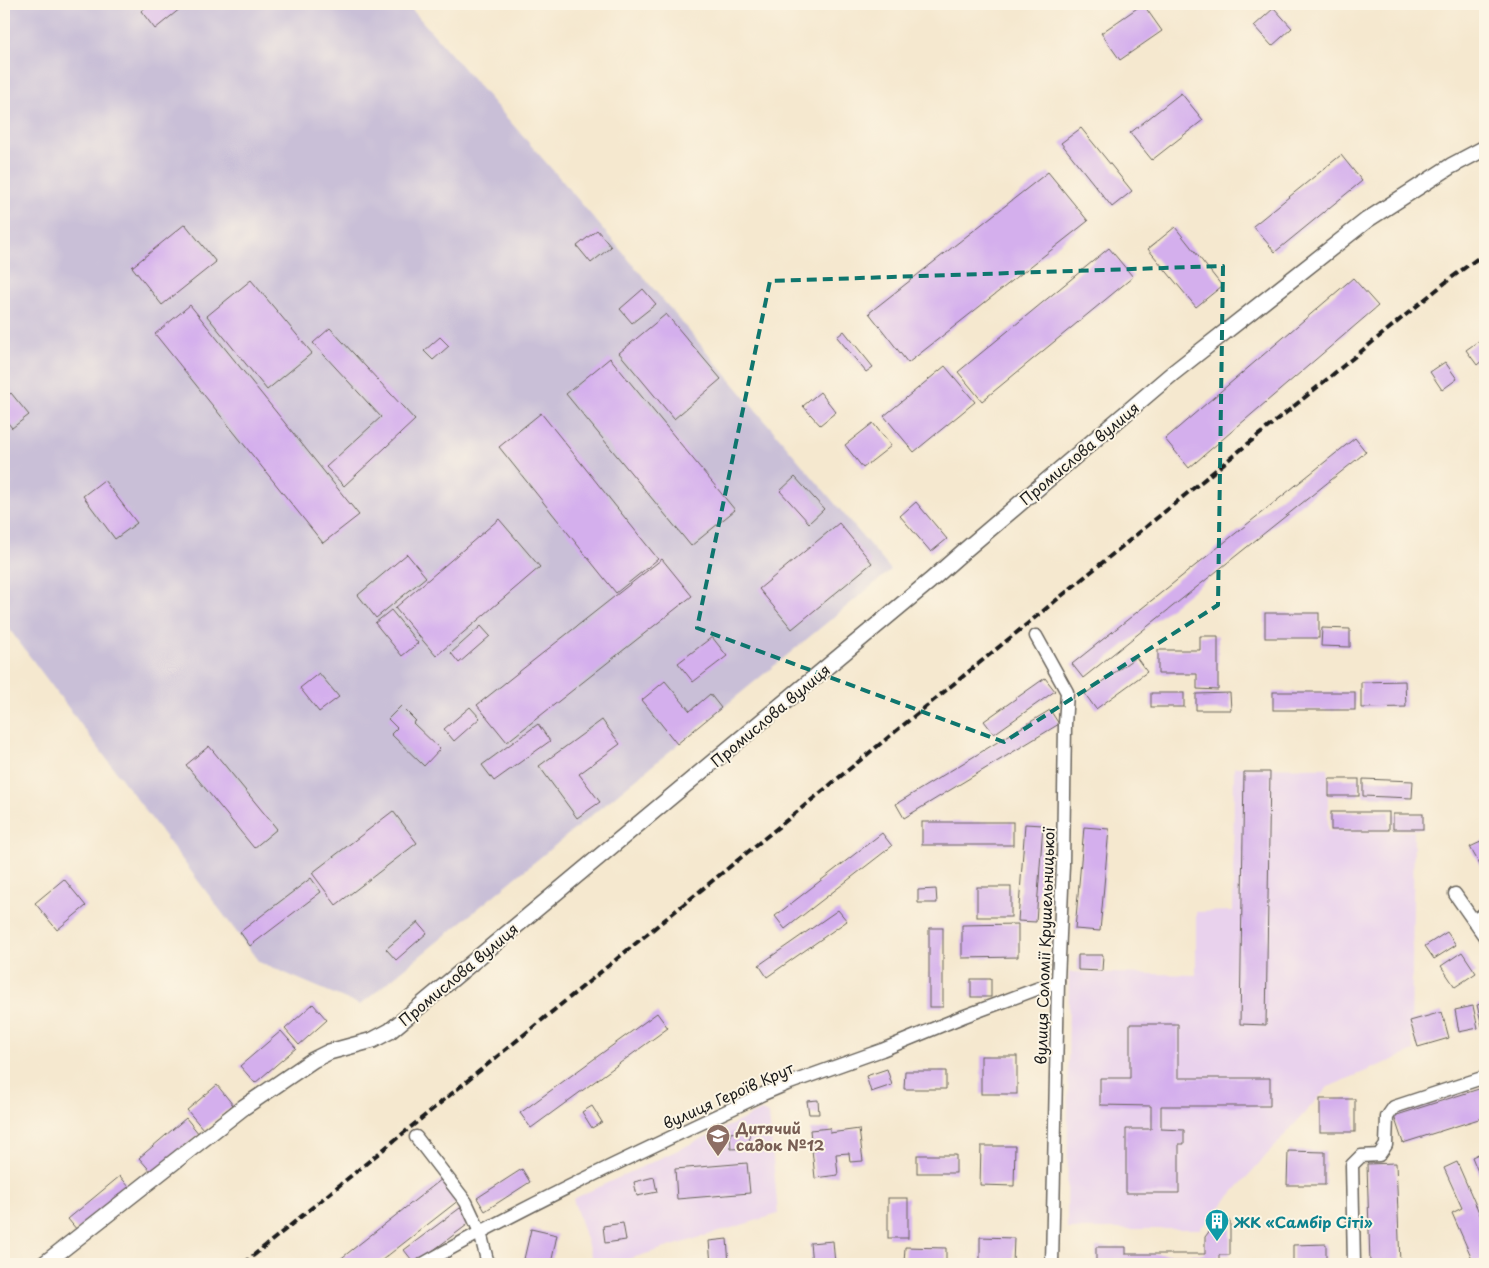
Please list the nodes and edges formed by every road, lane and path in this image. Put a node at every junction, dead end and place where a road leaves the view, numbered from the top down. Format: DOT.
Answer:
graph roads {
  1 [pos="1485,148"];
  2 [pos="1036,636"];
  3 [pos="1455,894"];
  4 [pos="1485,913"];
  5 [pos="1474,921"];
  6 [pos="1485,937"];
  7 [pos="1058,982"];
  8 [pos="1485,1077"];
  9 [pos="416,1137"];
  10 [pos="480,1232"];
  11 [pos="44,1264"];
  12 [pos="424,1264"];
  13 [pos="488,1264"];
  14 [pos="1052,1264"];
  15 [pos="1354,1264"];
  1 -- 11 [label="street, Промислова вулиця"];
  2 -- 7 [label="street, вулиця Соломії Крушельницької"];
  3 -- 5 [label="street"];
  4 -- 5 [label="street"];
  5 -- 6 [label="street"];
  7 -- 10 [label="street, вулиця Героїв Крут"];
  7 -- 14 [label="street, вулиця Соломії Крушельницької"];
  8 -- 15 [label="street"];
  9 -- 10 [label="street"];
  10 -- 12 [label="street, вулиця Героїв Крут"];
  10 -- 13 [label="street"];
}
